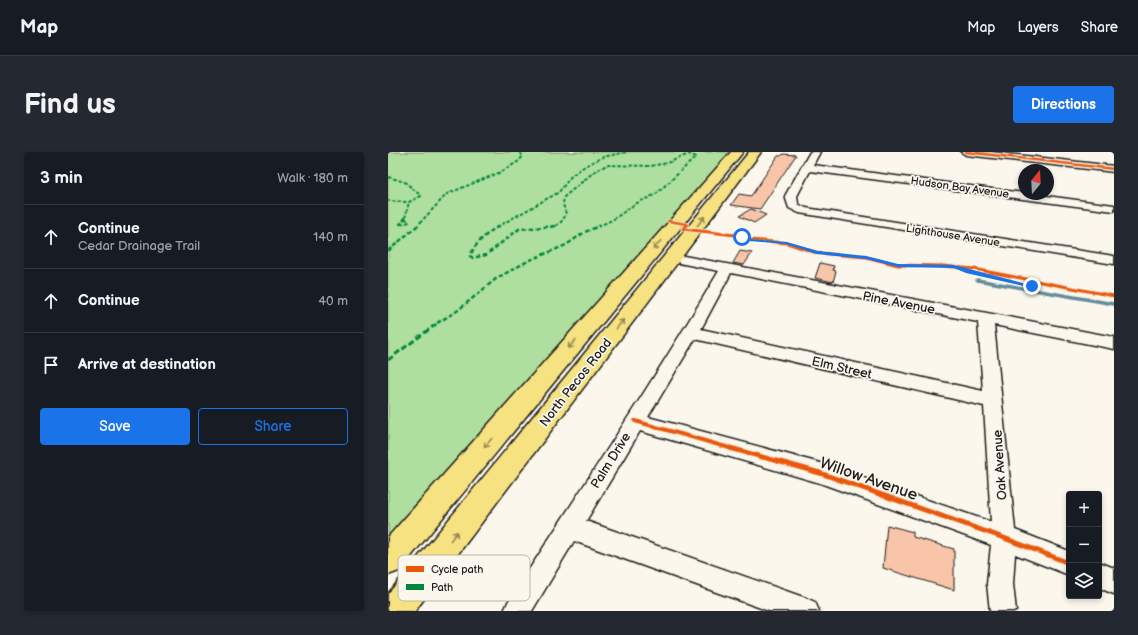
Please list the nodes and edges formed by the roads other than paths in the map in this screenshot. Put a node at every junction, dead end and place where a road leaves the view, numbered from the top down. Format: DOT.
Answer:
graph roads {
  1 [pos="737,152"];
  2 [pos="755,152"];
  3 [pos="814,152"];
  4 [pos="966,152"];
  5 [pos="1041,156"];
  6 [pos="806,167"];
  7 [pos="1114,169"];
  8 [pos="1114,208"];
  9 [pos="684,260"];
  10 [pos="1114,260"];
  11 [pos="727,268"];
  12 [pos="986,319"];
  13 [pos="690,332"];
  14 [pos="1114,344"];
  15 [pos="994,402"];
  16 [pos="635,421"];
  17 [pos="569,527"];
  18 [pos="1004,538"];
  19 [pos="439,555"];
  20 [pos="388,560"];
  21 [pos="1066,562"];
  22 [pos="1102,576"];
  23 [pos="1114,581"];
  24 [pos="530,590"];
  25 [pos="403,601"];
  26 [pos="523,601"];
  27 [pos="395,611"];
  28 [pos="517,611"];
  29 [pos="806,611"];
  30 [pos="1003,611"];
  1 -- 20 [label="main road, North Pecos Road, one-way"];
  19 -- 2 [label="main road, North Pecos Road, one-way"];
  3 -- 6 [label="street"];
  4 -- 5 [label="street"];
  5 -- 7 [label="street"];
  6 -- 8 [label="street, Hudson Bay Avenue"];
  6 -- 10 [label="street, Lighthouse Avenue"];
  9 -- 11 [label="street, Pine Avenue"];
  11 -- 12 [label="street, Pine Avenue"];
  11 -- 13 [label="street, Palm Drive"];
  12 -- 14 [label="street, Pine Avenue"];
  12 -- 15 [label="street, Oak Avenue"];
  13 -- 15 [label="street, Elm Street"];
  13 -- 16 [label="street, Palm Drive"];
  15 -- 18 [label="street, Oak Avenue"];
  16 -- 17 [label="street, Palm Drive"];
  16 -- 18 [label="street, Willow Avenue"];
  17 -- 24 [label="street, Palm Drive"];
  17 -- 29 [label="street"];
  18 -- 21 [label="street, Willow Avenue"];
  18 -- 30 [label="street, Oak Avenue"];
  22 -- 23 [label="street"];
  27 -- 25 [label="main road, North Pecos Road, one-way"];
  26 -- 28 [label="street, Palm Drive"];
}
